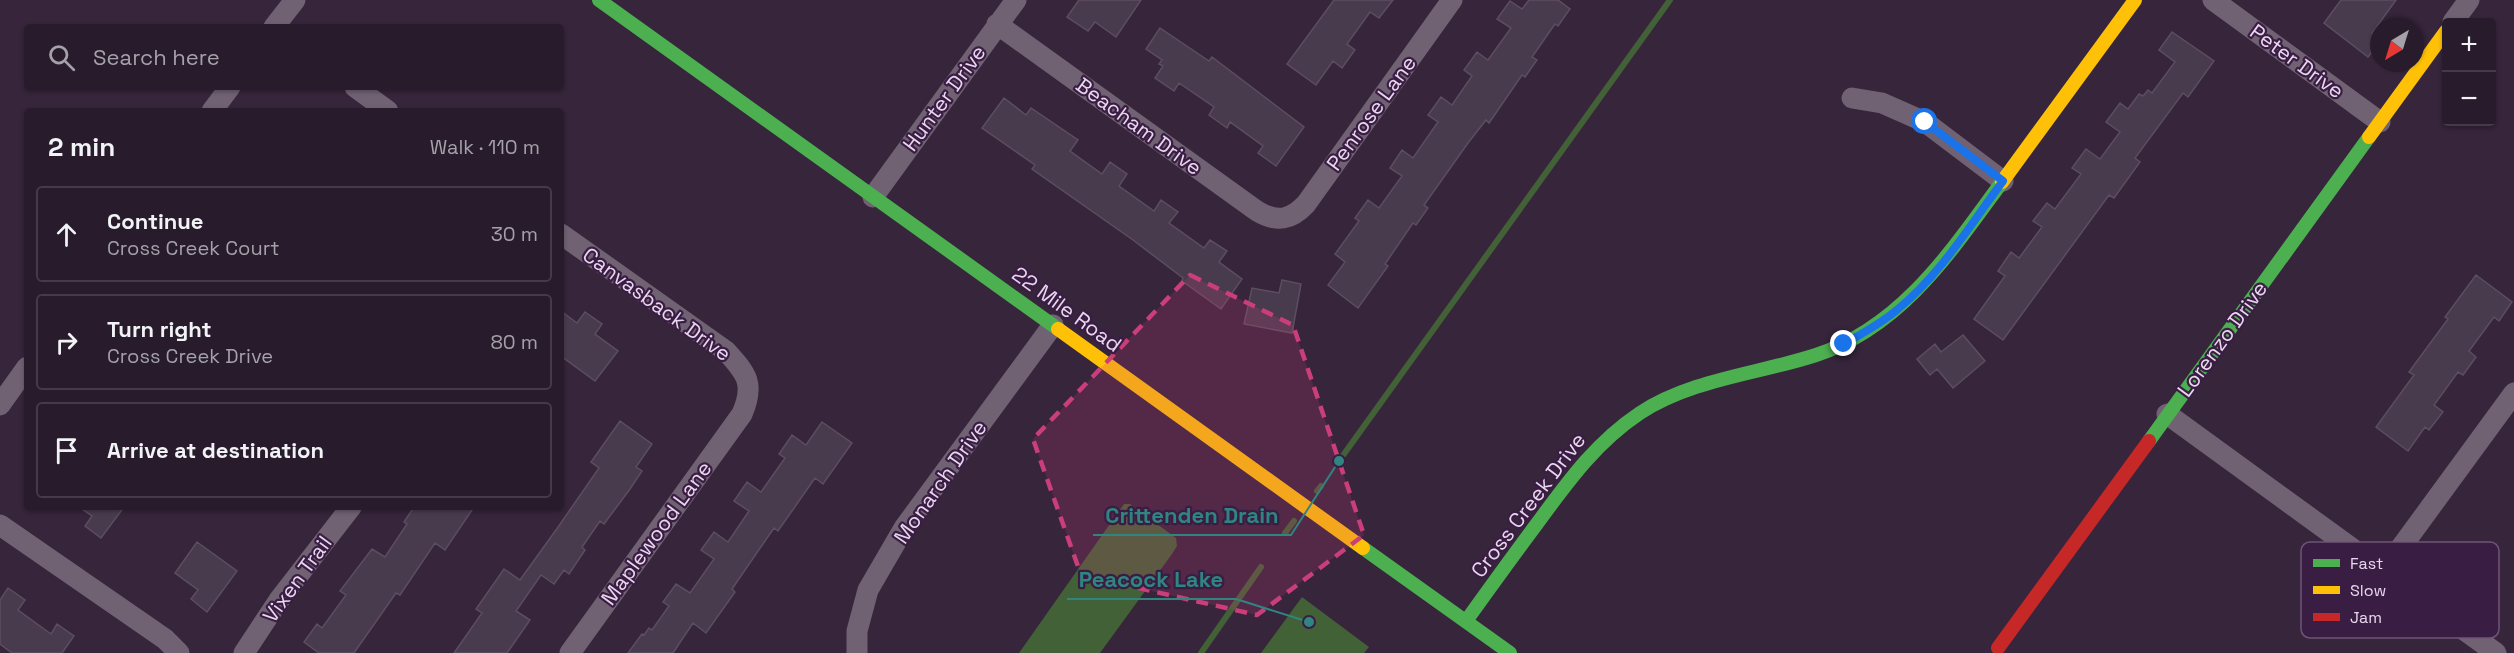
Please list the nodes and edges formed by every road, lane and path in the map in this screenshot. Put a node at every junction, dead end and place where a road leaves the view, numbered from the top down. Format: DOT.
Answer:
graph roads {
  1 [pos="295,0"];
  2 [pos="598,0"];
  3 [pos="1016,0"];
  4 [pos="1452,0"];
  5 [pos="2135,0"];
  6 [pos="2213,0"];
  7 [pos="2469,0"];
  8 [pos="2455,18"];
  9 [pos="276,24"];
  10 [pos="997,24"];
  11 [pos="2442,37"];
  12 [pos="228,90"];
  13 [pos="358,90"];
  14 [pos="1852,98"];
  15 [pos="214,108"];
  16 [pos="384,108"];
  17 [pos="2380,122"];
  18 [pos="2003,181"];
  19 [pos="873,197"];
  20 [pos="1284,220"];
  21 [pos="564,236"];
  22 [pos="1053,326"];
  23 [pos="24,371"];
  24 [pos="2514,393"];
  25 [pos="0,405"];
  26 [pos="742,414"];
  27 [pos="2167,414"];
  28 [pos="349,510"];
  29 [pos="0,525"];
  30 [pos="2343,542"];
  31 [pos="2406,542"];
  32 [pos="1466,621"];
  33 [pos="2475,638"];
  34 [pos="172,646"];
  35 [pos="1998,648"];
  36 [pos="244,653"];
  37 [pos="570,653"];
  38 [pos="856,653"];
  39 [pos="1510,653"];
  40 [pos="2496,653"];
  1 -- 9 [label="street"];
  2 -- 19 [label="street, 22 Mile Road"];
  3 -- 10 [label="street, Hunter Drive"];
  4 -- 20 [label="street, Penrose Lane"];
  5 -- 18 [label="street, Cross Creek Drive"];
  6 -- 17 [label="street, Peter Drive"];
  7 -- 8 [label="street"];
  10 -- 19 [label="street, Hunter Drive"];
  10 -- 20 [label="street, Beacham Drive"];
  11 -- 17 [label="street, Lorenzo Drive"];
  12 -- 15 [label="street"];
  13 -- 16 [label="street"];
  14 -- 18 [label="street"];
  17 -- 27 [label="street, Lorenzo Drive"];
  18 -- 32 [label="street, Cross Creek Drive"];
  19 -- 22 [label="street, 22 Mile Road"];
  21 -- 26 [label="street, Canvasback Drive"];
  22 -- 32 [label="street, 22 Mile Road"];
  22 -- 38 [label="street, Monarch Drive"];
  23 -- 25 [label="street"];
  24 -- 31 [label="street"];
  26 -- 37 [label="street, Maplewood Lane"];
  27 -- 30 [label="street"];
  27 -- 35 [label="street, Lorenzo Drive"];
  28 -- 36 [label="street, Vixen Trail"];
  29 -- 34 [label="street"];
  32 -- 39 [label="street, 22 Mile Road"];
  33 -- 40 [label="street"];
}
